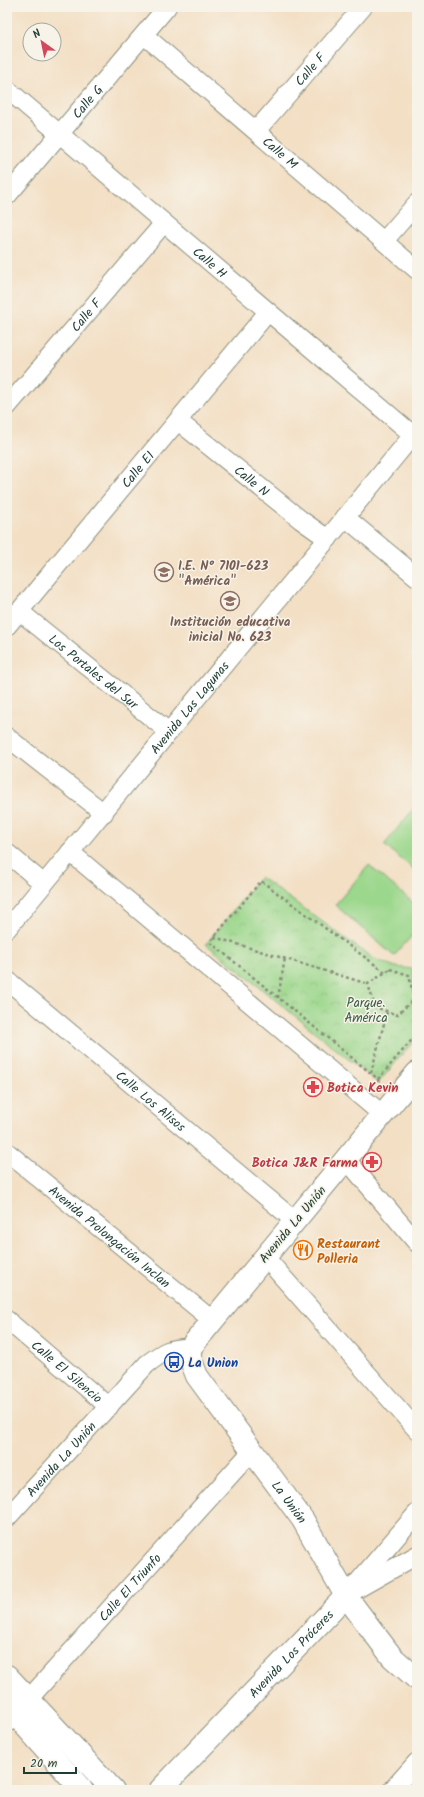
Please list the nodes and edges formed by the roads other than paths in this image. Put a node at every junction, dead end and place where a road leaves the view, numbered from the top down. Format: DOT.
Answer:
graph roads {
  1 [pos="166,7"];
  2 [pos="363,7"];
  3 [pos="144,35"];
  4 [pos="7,89"];
  5 [pos="256,131"];
  6 [pos="60,134"];
  7 [pos="7,196"];
  8 [pos="417,203"];
  9 [pos="164,223"];
  10 [pos="384,241"];
  11 [pos="417,270"];
  12 [pos="268,312"];
  13 [pos="7,407"];
  14 [pos="178,421"];
  15 [pos="415,433"];
  16 [pos="346,517"];
  17 [pos="328,539"];
  18 [pos="417,577"];
  19 [pos="19,611"];
  20 [pos="7,626"];
  21 [pos="169,732"];
  22 [pos="7,737"];
  23 [pos="104,812"];
  24 [pos="70,852"];
  25 [pos="7,853"];
  26 [pos="44,884"];
  27 [pos="7,929"];
  28 [pos="7,980"];
  29 [pos="417,1073"];
  30 [pos="383,1115"];
  31 [pos="7,1152"];
  32 [pos="346,1159"];
  33 [pos="295,1221"];
  34 [pos="417,1243"];
  35 [pos="265,1257"];
  36 [pos="212,1320"];
  37 [pos="8,1323"];
  38 [pos="190,1348"];
  39 [pos="109,1407"];
  40 [pos="417,1430"];
  41 [pos="252,1451"];
  42 [pos="417,1513"];
  43 [pos="7,1518"];
  44 [pos="417,1555"];
  45 [pos="346,1596"];
  46 [pos="7,1676"];
  47 [pos="417,1679"];
  48 [pos="14,1711"];
  49 [pos="417,1762"];
  50 [pos="82,1790"];
  51 [pos="114,1790"];
  52 [pos="160,1790"];
  53 [pos="392,1790"];
  1 -- 3 [label="street, Calle G"];
  2 -- 5 [label="street, Calle F"];
  3 -- 5 [label="street, Calle M"];
  3 -- 6 [label="street, Calle G"];
  4 -- 6 [label="street, Calle H"];
  5 -- 10 [label="street, Calle M"];
  6 -- 7 [label="street, Calle G"];
  6 -- 9 [label="street, Calle H"];
  8 -- 10 [label="street"];
  9 -- 12 [label="street, Calle H"];
  9 -- 13 [label="street, Calle F"];
  10 -- 11 [label="street, Calle M"];
  12 -- 14 [label="street, Calle E1"];
  12 -- 15 [label="street, Calle H"];
  14 -- 17 [label="street, Calle N"];
  14 -- 19 [label="street, Calle E1"];
  15 -- 16 [label="street, Avenida Las Lagunas"];
  16 -- 17 [label="street, Avenida Las Lagunas"];
  16 -- 18 [label="street"];
  17 -- 21 [label="street, Avenida Las Lagunas"];
  19 -- 20 [label="street, Calle E1"];
  19 -- 21 [label="street, Los Portales del Sur"];
  21 -- 23 [label="street, Avenida Las Lagunas"];
  22 -- 23 [label="street"];
  23 -- 24 [label="street, Avenida Las Lagunas"];
  24 -- 26 [label="street, Avenida Las Lagunas"];
  24 -- 30 [label="street"];
  25 -- 26 [label="street"];
  26 -- 27 [label="street, Avenida Las Lagunas"];
  28 -- 33 [label="street, Calle Los Alisos"];
  29 -- 30 [label="street, Avenida La Unión"];
  30 -- 32 [label="street, Avenida La Unión"];
  31 -- 36 [label="street, Avenida Prolongación Inclan"];
  32 -- 33 [label="street, Avenida La Unión"];
  32 -- 34 [label="street"];
  33 -- 35 [label="street, Avenida La Unión"];
  35 -- 36 [label="street, Avenida La Unión"];
  35 -- 40 [label="street"];
  36 -- 38 [label="street"];
  37 -- 39 [label="street, Calle El Silencio"];
  38 -- 39 [label="street, Avenida La Unión"];
  38 -- 41 [label="street, La Unión"];
  39 -- 43 [label="street, Avenida La Unión"];
  41 -- 45 [label="street, La Unión"];
  41 -- 48 [label="street, Calle El Triunfo"];
  42 -- 45 [label="street, Avenida Los Próceres"];
  44 -- 45 [label="street"];
  45 -- 47 [label="street, La Unión"];
  45 -- 52 [label="street, Avenida Los Próceres"];
  46 -- 48 [label="street"];
  48 -- 50 [label="street"];
  48 -- 51 [label="street"];
  49 -- 53 [label="street"];
}
